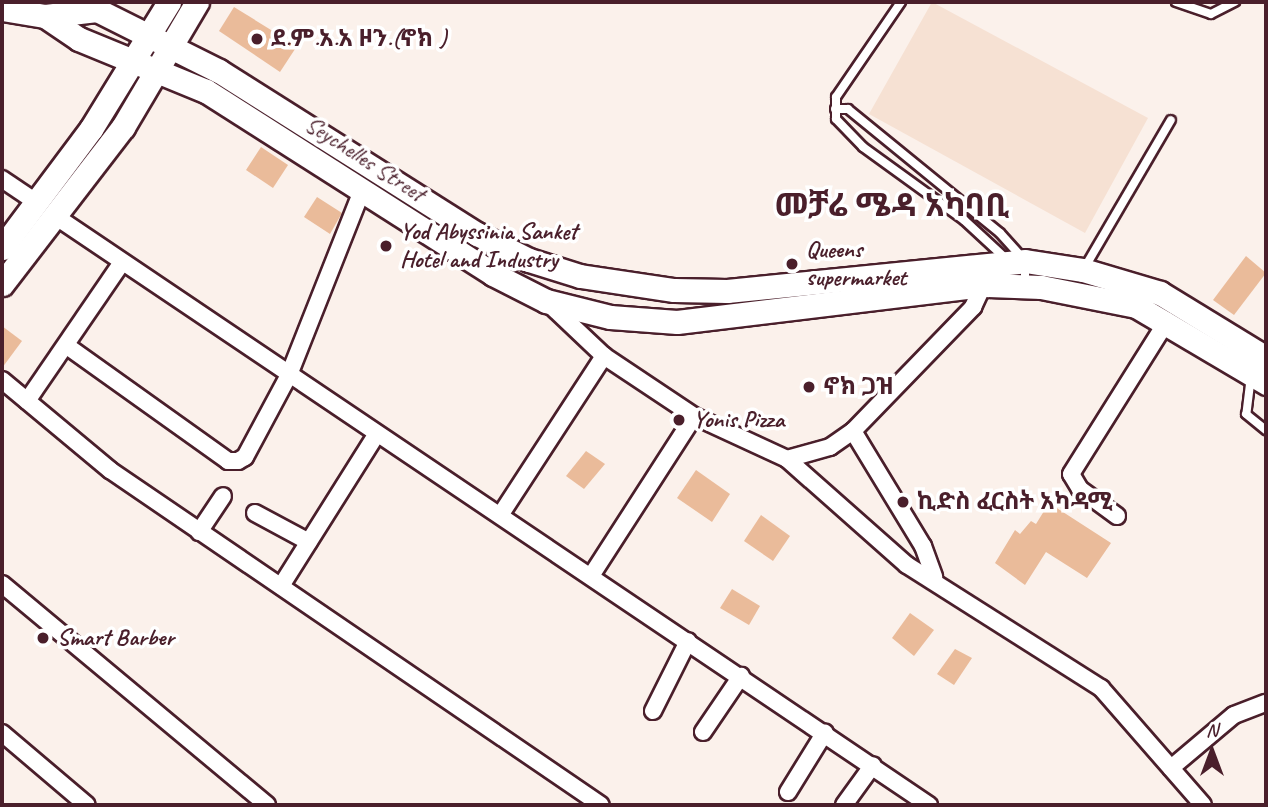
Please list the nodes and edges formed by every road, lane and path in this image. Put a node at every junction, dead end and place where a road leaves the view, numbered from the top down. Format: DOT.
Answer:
graph roads {
  1 [pos="169,2"];
  2 [pos="197,2"];
  3 [pos="901,2"];
  4 [pos="1176,2"];
  5 [pos="1235,2"];
  6 [pos="2,9"];
  7 [pos="45,16"];
  8 [pos="148,35"];
  9 [pos="173,47"];
  10 [pos="133,61"];
  11 [pos="159,72"];
  12 [pos="835,109"];
  13 [pos="1171,120"];
  14 [pos="2,179"];
  15 [pos="363,188"];
  16 [pos="36,202"];
  17 [pos="55,216"];
  18 [pos="2,248"];
  19 [pos="120,265"];
  20 [pos="1002,268"];
  21 [pos="1083,270"];
  22 [pos="2,285"];
  23 [pos="1017,286"];
  24 [pos="546,301"];
  25 [pos="1167,321"];
  26 [pos="67,346"];
  27 [pos="604,356"];
  28 [pos="1261,372"];
  29 [pos="289,376"];
  30 [pos="2,380"];
  31 [pos="27,401"];
  32 [pos="694,416"];
  33 [pos="1266,430"];
  34 [pos="853,431"];
  35 [pos="376,435"];
  36 [pos="787,459"];
  37 [pos="223,496"];
  38 [pos="255,513"];
  39 [pos="501,514"];
  40 [pos="1117,516"];
  41 [pos="199,532"];
  42 [pos="309,542"];
  43 [pos="591,576"];
  44 [pos="934,577"];
  45 [pos="2,584"];
  46 [pos="282,586"];
  47 [pos="688,641"];
  48 [pos="741,676"];
  49 [pos="1266,703"];
  50 [pos="653,711"];
  51 [pos="703,732"];
  52 [pos="825,732"];
  53 [pos="2,733"];
  54 [pos="873,765"];
  55 [pos="1171,768"];
  56 [pos="788,792"];
  57 [pos="88,805"];
  58 [pos="267,805"];
  59 [pos="601,805"];
  60 [pos="844,805"];
  61 [pos="929,805"];
  62 [pos="1203,805"];
  1 -- 8 [label="main road"];
  2 -- 9 [label="main road"];
  3 -- 12 [label="lane"];
  4 -- 5 [label="lane"];
  6 -- 7 [label="main road"];
  7 -- 8 [label="main road, Seychelles Street"];
  7 -- 10 [label="main road, Seychelles Street"];
  8 -- 9 [label="main road, Seychelles Street"];
  8 -- 10 [label="main road"];
  9 -- 11 [label="main road"];
  9 -- 20 [label="main road, Seychelles Street"];
  10 -- 11 [label="main road, Seychelles Street"];
  10 -- 16 [label="main road"];
  11 -- 15 [label="main road, Seychelles Street"];
  11 -- 17 [label="main road"];
  12 -- 20 [label="lane"];
  12 -- 20 [label="lane"];
  13 -- 21 [label="lane"];
  14 -- 16 [label="street"];
  15 -- 24 [label="main road, Seychelles Street"];
  15 -- 29 [label="street"];
  16 -- 18 [label="main road"];
  17 -- 19 [label="street"];
  17 -- 22 [label="main road"];
  19 -- 26 [label="street"];
  19 -- 29 [label="street"];
  20 -- 21 [label="main road, Seychelles Street"];
  20 -- 23 [label="main road, Seychelles Street"];
  20 -- 23 [label="lane"];
  20 -- 24 [label="main road, Seychelles Street"];
  20 -- 34 [label="street"];
  21 -- 28 [label="main road, Seychelles Street"];
  23 -- 25 [label="main road, Seychelles Street"];
  24 -- 27 [label="street"];
  25 -- 28 [label="main road, Seychelles Street"];
  25 -- 40 [label="street"];
  26 -- 29 [label="street"];
  26 -- 31 [label="street"];
  27 -- 32 [label="street"];
  27 -- 39 [label="street"];
  28 -- 33 [label="lane"];
  29 -- 35 [label="street"];
  30 -- 31 [label="street"];
  31 -- 41 [label="street"];
  32 -- 36 [label="street"];
  32 -- 43 [label="street"];
  34 -- 36 [label="street"];
  34 -- 44 [label="street"];
  35 -- 39 [label="street"];
  35 -- 42 [label="street"];
  36 -- 44 [label="street"];
  37 -- 41 [label="street"];
  38 -- 42 [label="street"];
  39 -- 43 [label="street"];
  41 -- 46 [label="street"];
  42 -- 46 [label="street"];
  43 -- 47 [label="street"];
  44 -- 55 [label="street"];
  45 -- 58 [label="street"];
  46 -- 59 [label="street"];
  47 -- 48 [label="street"];
  47 -- 50 [label="street"];
  48 -- 51 [label="street"];
  48 -- 52 [label="street"];
  49 -- 55 [label="street"];
  52 -- 54 [label="street"];
  52 -- 56 [label="street"];
  53 -- 57 [label="street"];
  54 -- 60 [label="street"];
  54 -- 61 [label="street"];
  55 -- 62 [label="street"];
}
